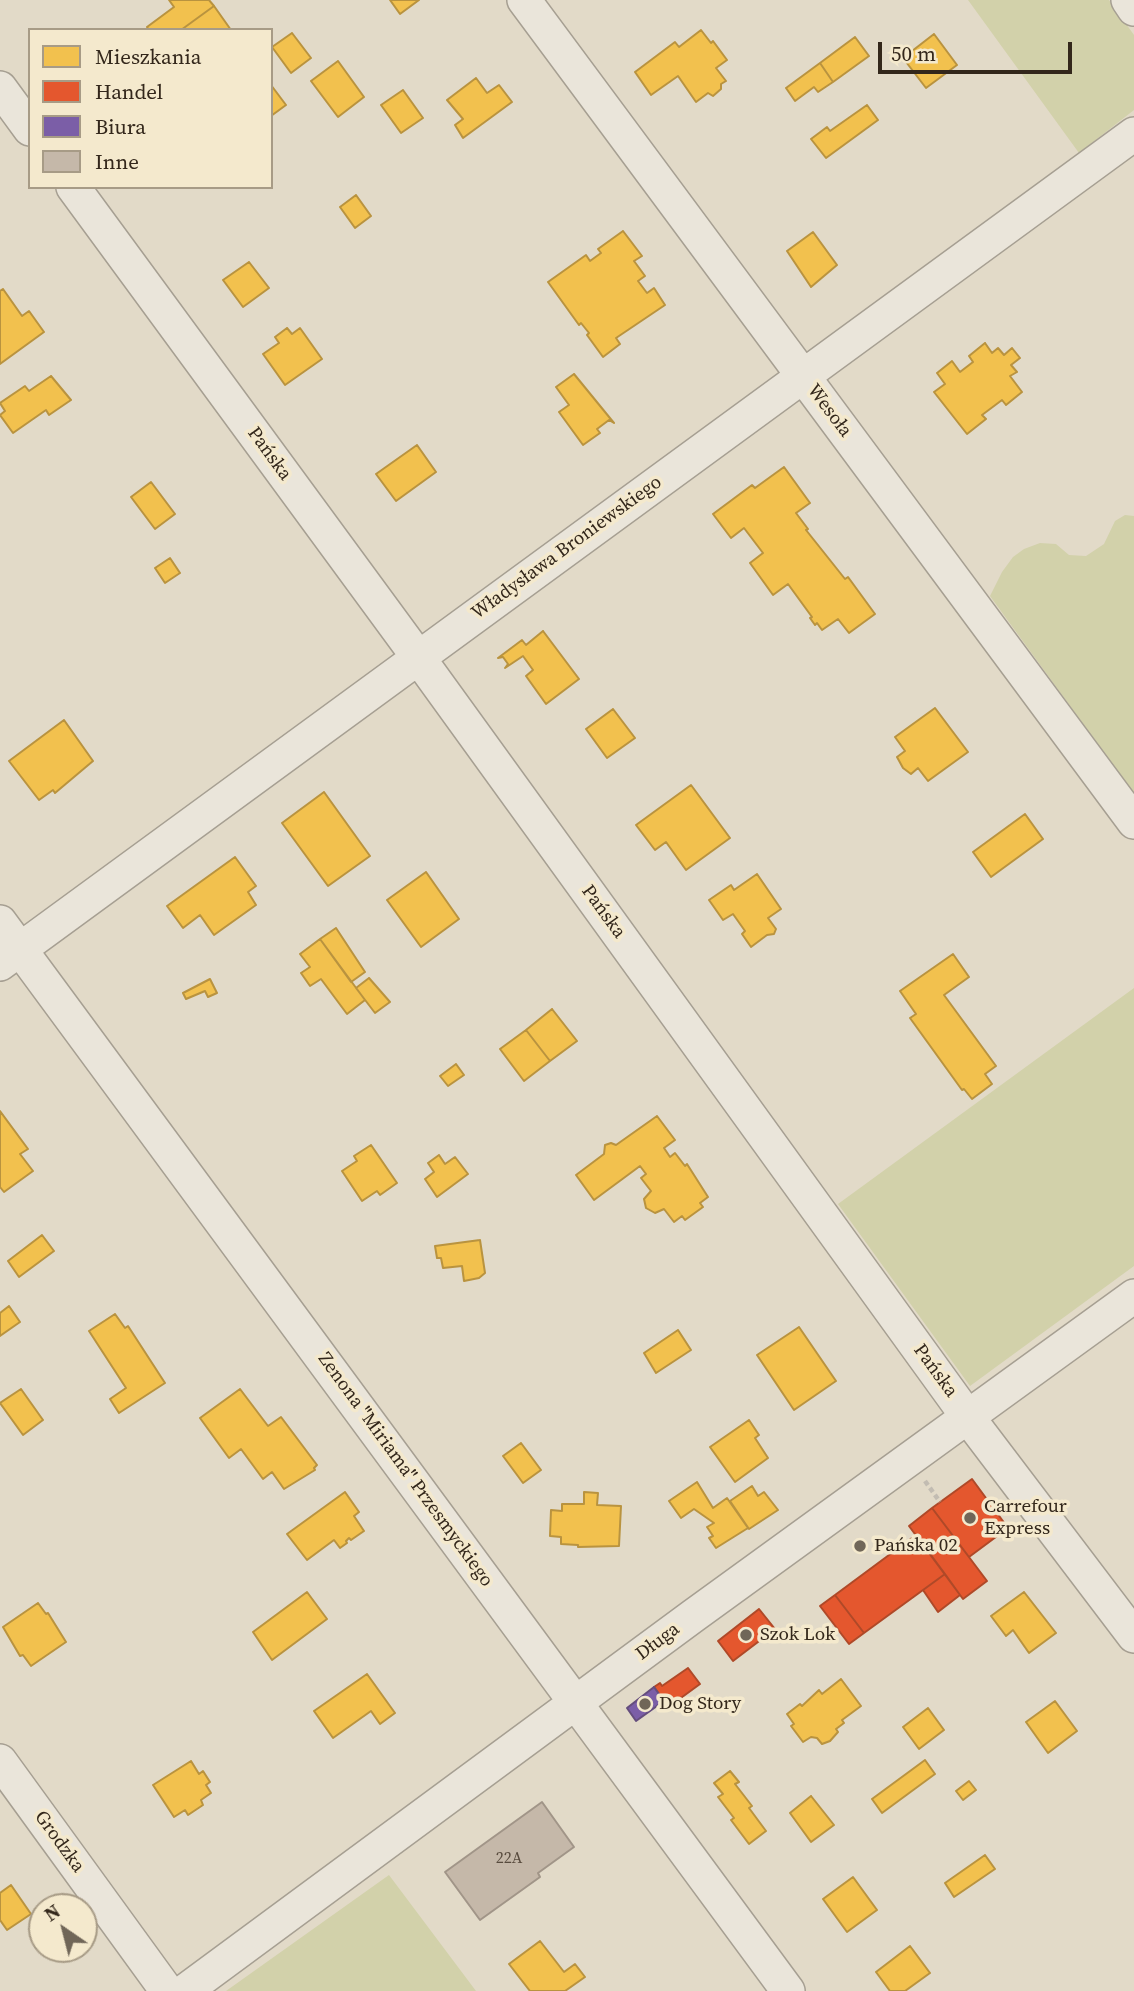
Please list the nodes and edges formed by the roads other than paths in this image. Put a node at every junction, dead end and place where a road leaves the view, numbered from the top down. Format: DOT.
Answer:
graph roads {
  1 [pos="524,0"];
  2 [pos="1128,0"];
  3 [pos="1134,9"];
  4 [pos="0,88"];
  5 [pos="28,125"];
  6 [pos="1134,134"];
  7 [pos="74,189"];
  8 [pos="803,376"];
  9 [pos="418,657"];
  10 [pos="1134,822"];
  11 [pos="0,922"];
  12 [pos="10,956"];
  13 [pos="1134,1296"];
  14 [pos="967,1416"];
  15 [pos="1134,1636"];
  16 [pos="577,1703"];
  17 [pos="0,1761"];
  18 [pos="167,1991"];
  19 [pos="185,1991"];
  20 [pos="788,1991"];
  1 -- 8 [label="street, Wesoła"];
  2 -- 3 [label="street"];
  4 -- 5 [label="street"];
  6 -- 8 [label="street, Władysława Broniewskiego"];
  7 -- 9 [label="street, Pańska"];
  8 -- 9 [label="street, Władysława Broniewskiego"];
  8 -- 10 [label="street, Wesoła"];
  9 -- 12 [label="street, Władysława Broniewskiego"];
  9 -- 14 [label="street, Pańska"];
  11 -- 12 [label="street, Zenona \"Miriama\" Przesmyckiego"];
  12 -- 16 [label="street, Zenona \"Miriama\" Przesmyckiego"];
  13 -- 14 [label="street, Długa"];
  14 -- 15 [label="street, Pańska"];
  14 -- 16 [label="street, Długa"];
  16 -- 19 [label="street, Długa"];
  16 -- 20 [label="street, Zenona \"Miriama\" Przesmyckiego"];
  17 -- 18 [label="street, Grodzka"];
}
